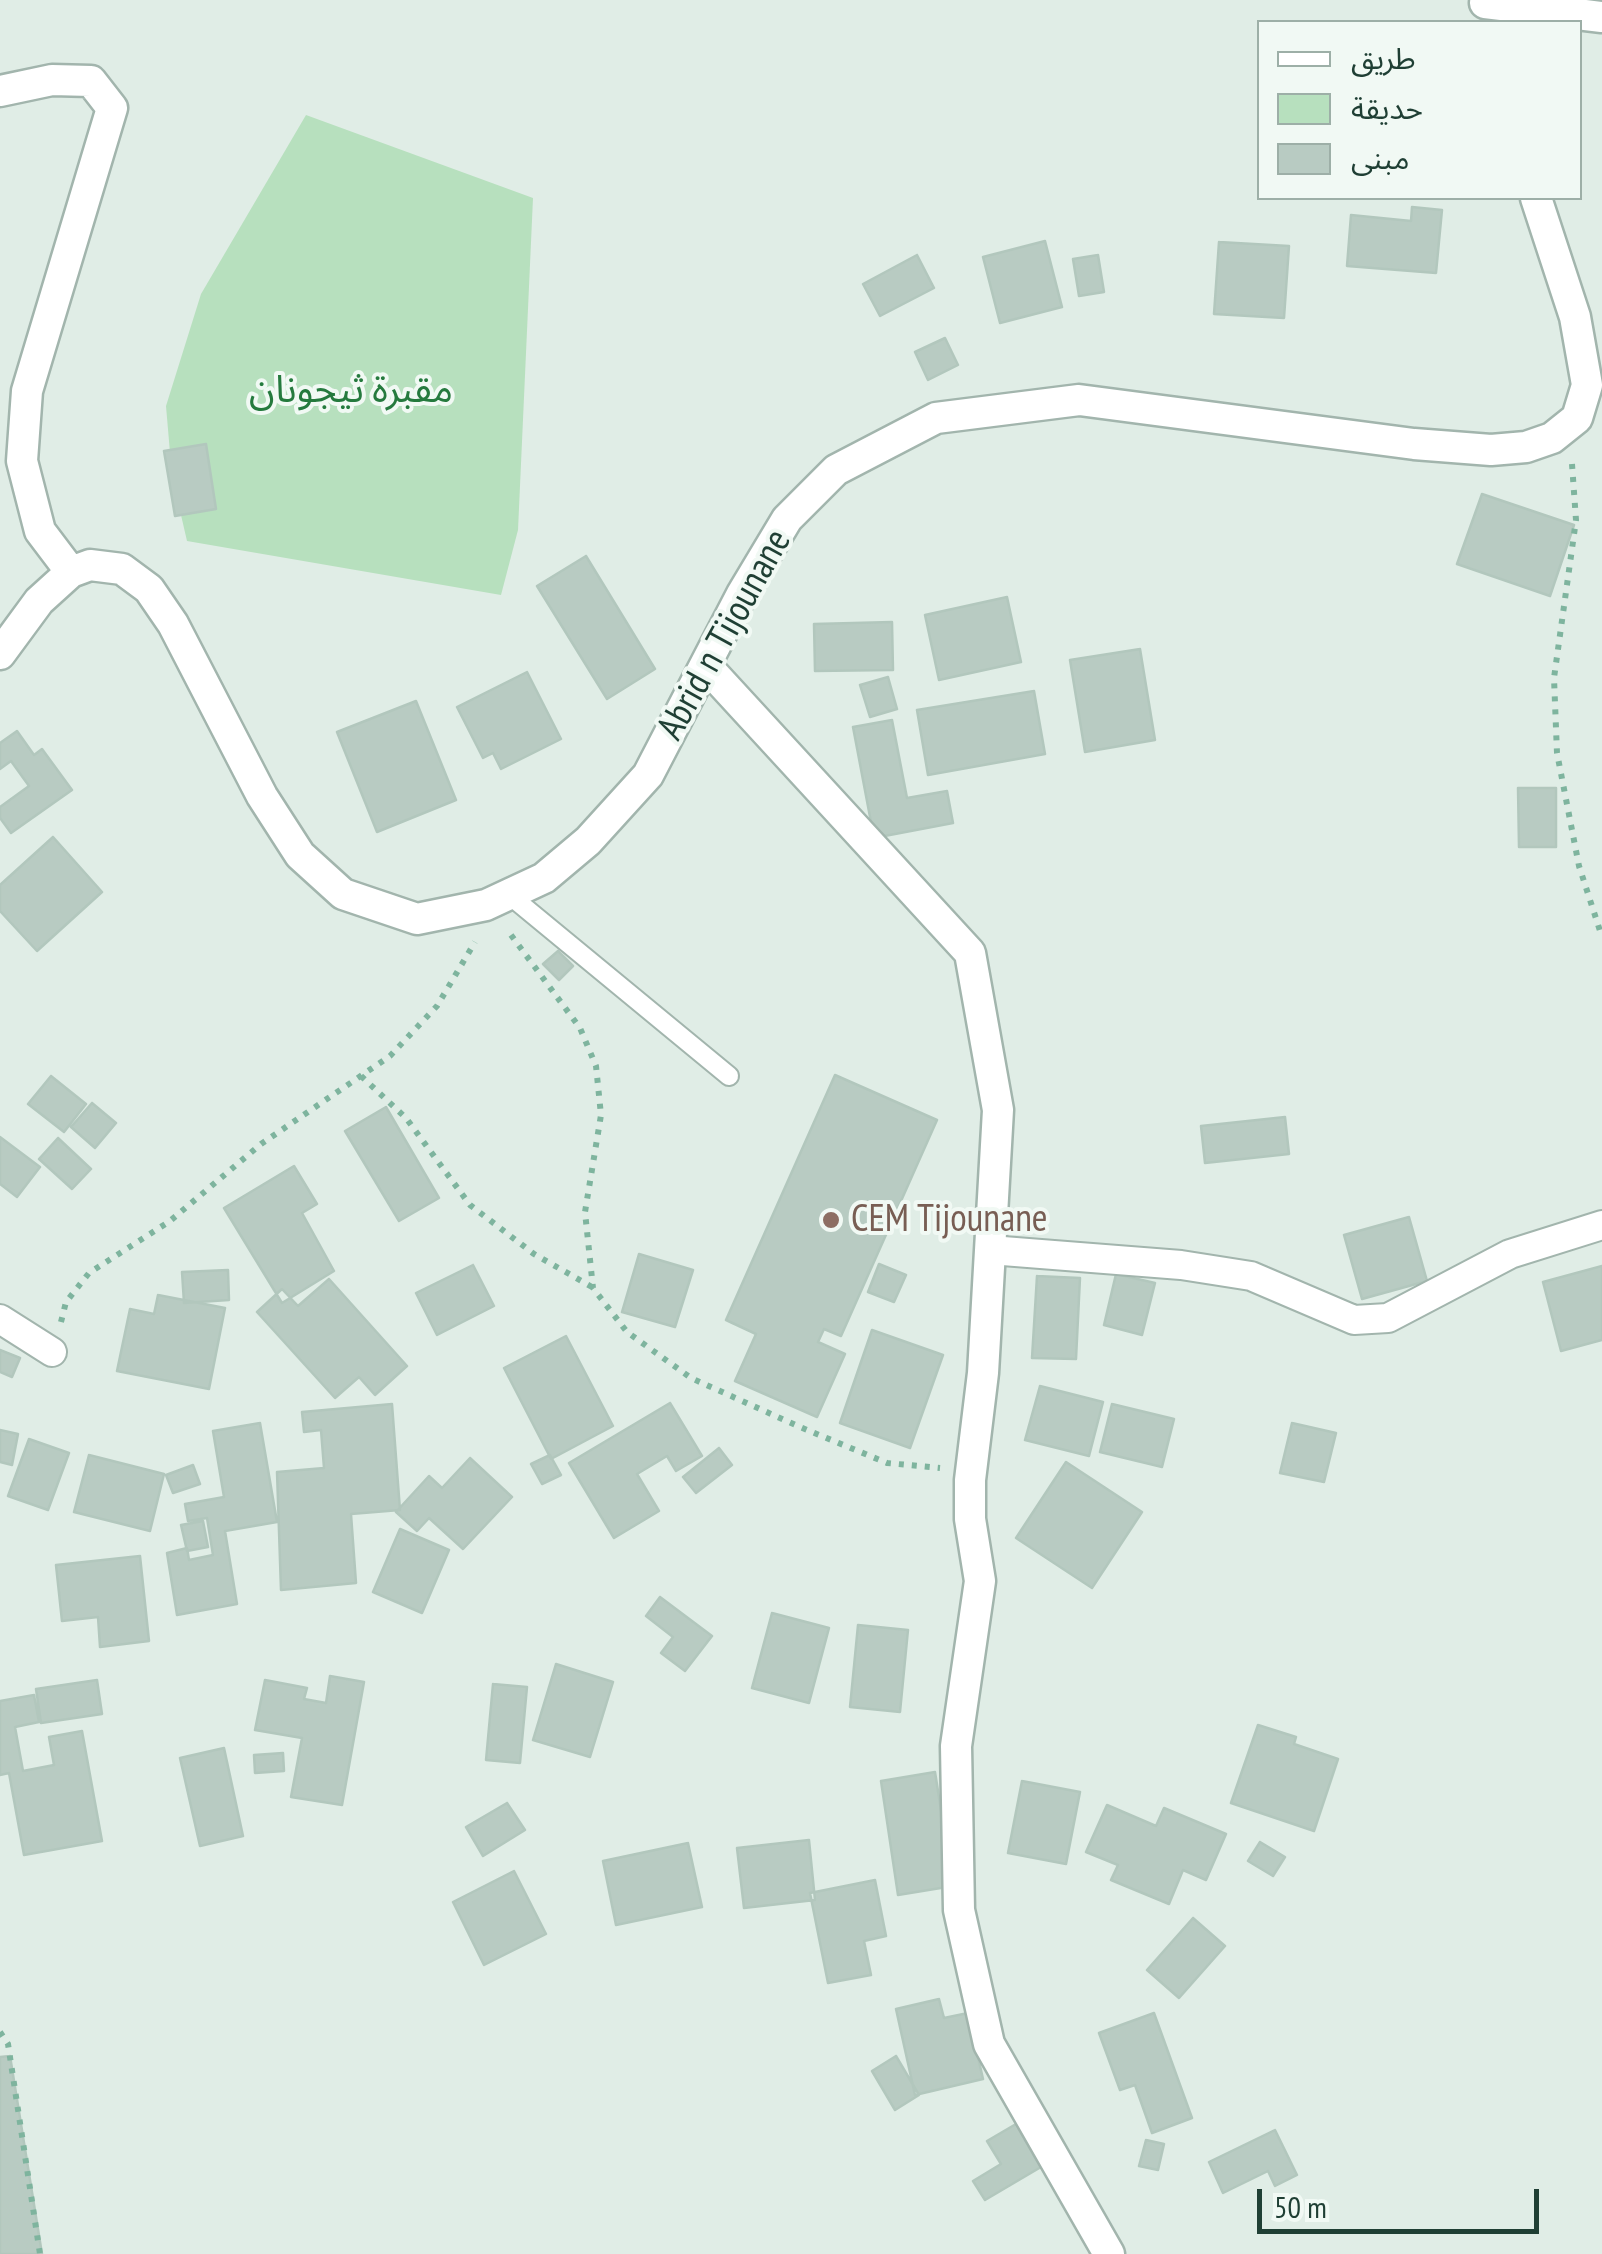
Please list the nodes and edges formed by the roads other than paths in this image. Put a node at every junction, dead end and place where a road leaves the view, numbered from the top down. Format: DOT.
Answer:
graph roads {
  1 [pos="1486,8"];
  2 [pos="1602,17"];
  3 [pos="0,91"];
  4 [pos="1537,200"];
  5 [pos="71,572"];
  6 [pos="0,654"];
  7 [pos="707,667"];
  8 [pos="497,899"];
  9 [pos="729,1076"];
  10 [pos="1602,1224"];
  11 [pos="990,1250"];
  12 [pos="0,1319"];
  13 [pos="52,1352"];
  14 [pos="1109,2254"];
  1 -- 2 [label="street"];
  3 -- 5 [label="street"];
  4 -- 7 [label="street, Abrid n Tijounane"];
  5 -- 6 [label="street"];
  5 -- 8 [label="street, Abrid n Tijounane"];
  7 -- 8 [label="street, Abrid n Tijounane"];
  7 -- 11 [label="street"];
  8 -- 9 [label="lane"];
  10 -- 11 [label="street"];
  11 -- 14 [label="street"];
  12 -- 13 [label="street"];
}
